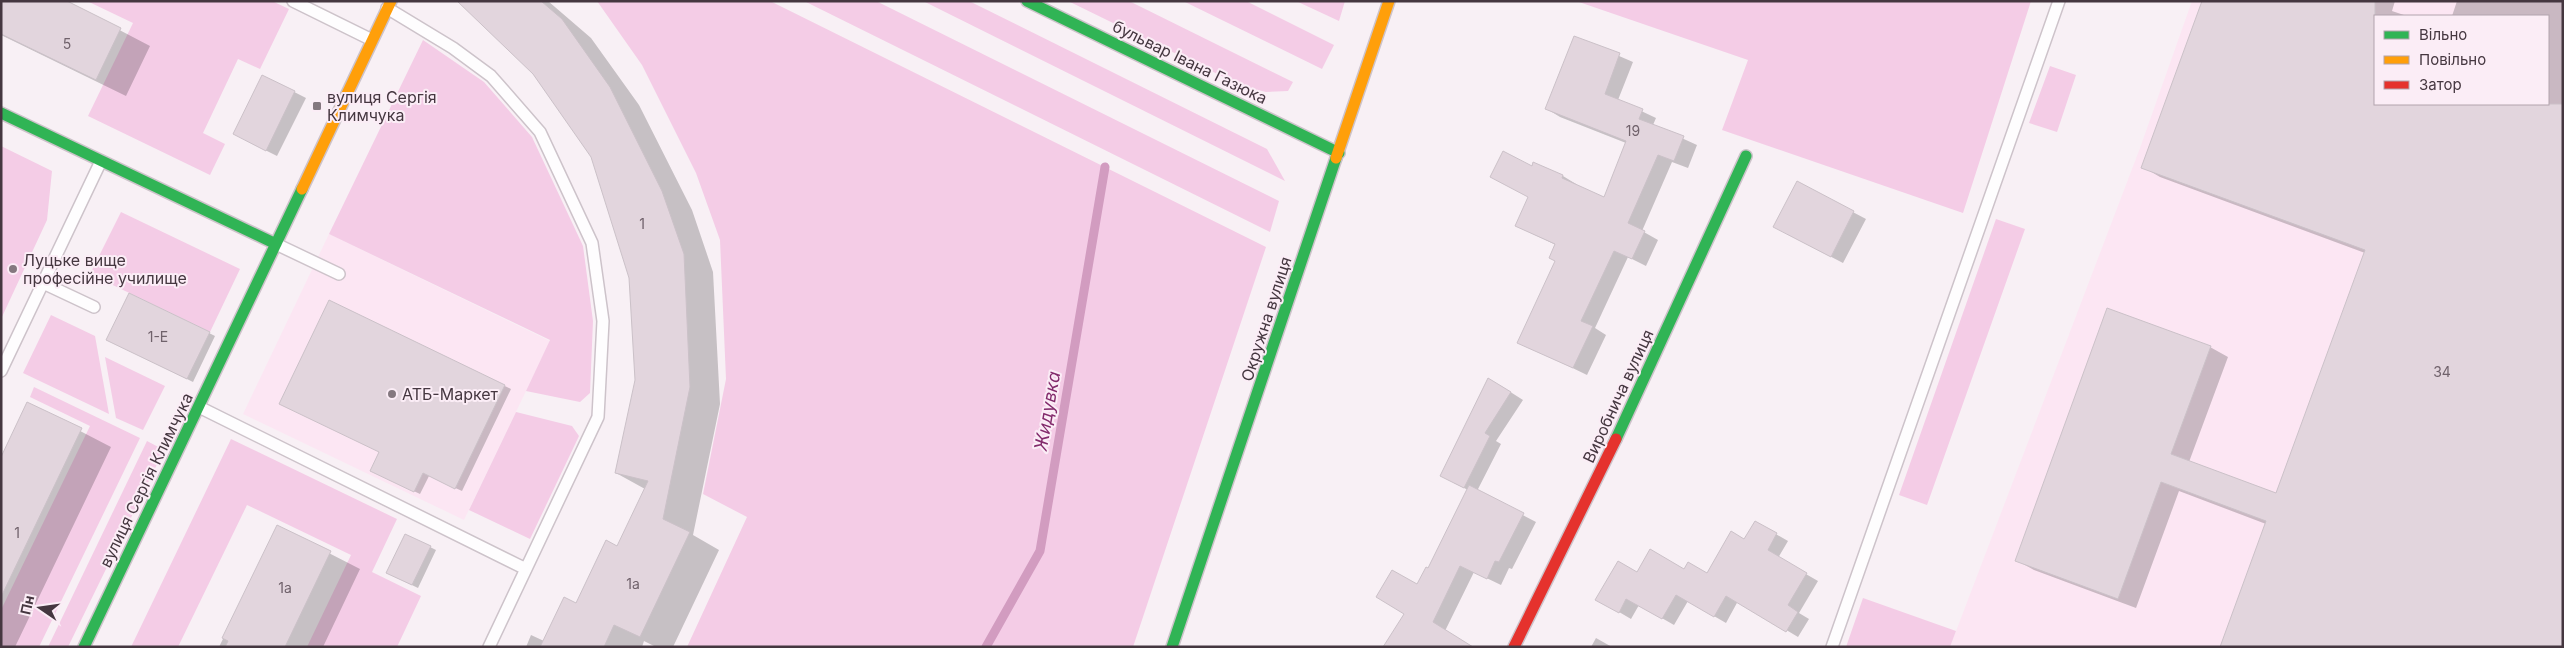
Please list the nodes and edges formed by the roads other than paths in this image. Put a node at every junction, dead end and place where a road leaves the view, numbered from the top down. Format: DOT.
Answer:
graph roads {
  1 [pos="292,1"];
  2 [pos="1027,1"];
  3 [pos="1388,1"];
  4 [pos="2059,1"];
  5 [pos="389,5"];
  6 [pos="372,40"];
  7 [pos="1,113"];
  8 [pos="1339,153"];
  9 [pos="1746,156"];
  10 [pos="101,161"];
  11 [pos="276,244"];
  12 [pos="339,274"];
  13 [pos="43,283"];
  14 [pos="94,307"];
  15 [pos="1,371"];
  16 [pos="198,407"];
  17 [pos="526,569"];
  18 [pos="84,647"];
  19 [pos="489,647"];
  20 [pos="1172,647"];
  21 [pos="1514,647"];
  22 [pos="1832,647"];
  1 -- 6 [label="lane"];
  2 -- 8 [label="street, бульвар Івана Газюка"];
  3 -- 8 [label="street, Окружна вулиця"];
  4 -- 22 [label="lane"];
  5 -- 6 [label="street, вулиця Сергія Климчука"];
  5 -- 17 [label="lane"];
  6 -- 11 [label="street, вулиця Сергія Климчука"];
  7 -- 10 [label="street"];
  8 -- 20 [label="street, Окружна вулиця"];
  9 -- 21 [label="street, Виробнича вулиця"];
  10 -- 11 [label="street"];
  10 -- 13 [label="lane"];
  11 -- 12 [label="lane"];
  11 -- 16 [label="street, вулиця Сергія Климчука"];
  13 -- 14 [label="lane"];
  13 -- 15 [label="lane"];
  16 -- 17 [label="lane"];
  16 -- 18 [label="street, вулиця Сергія Климчука"];
  17 -- 19 [label="lane"];
}
